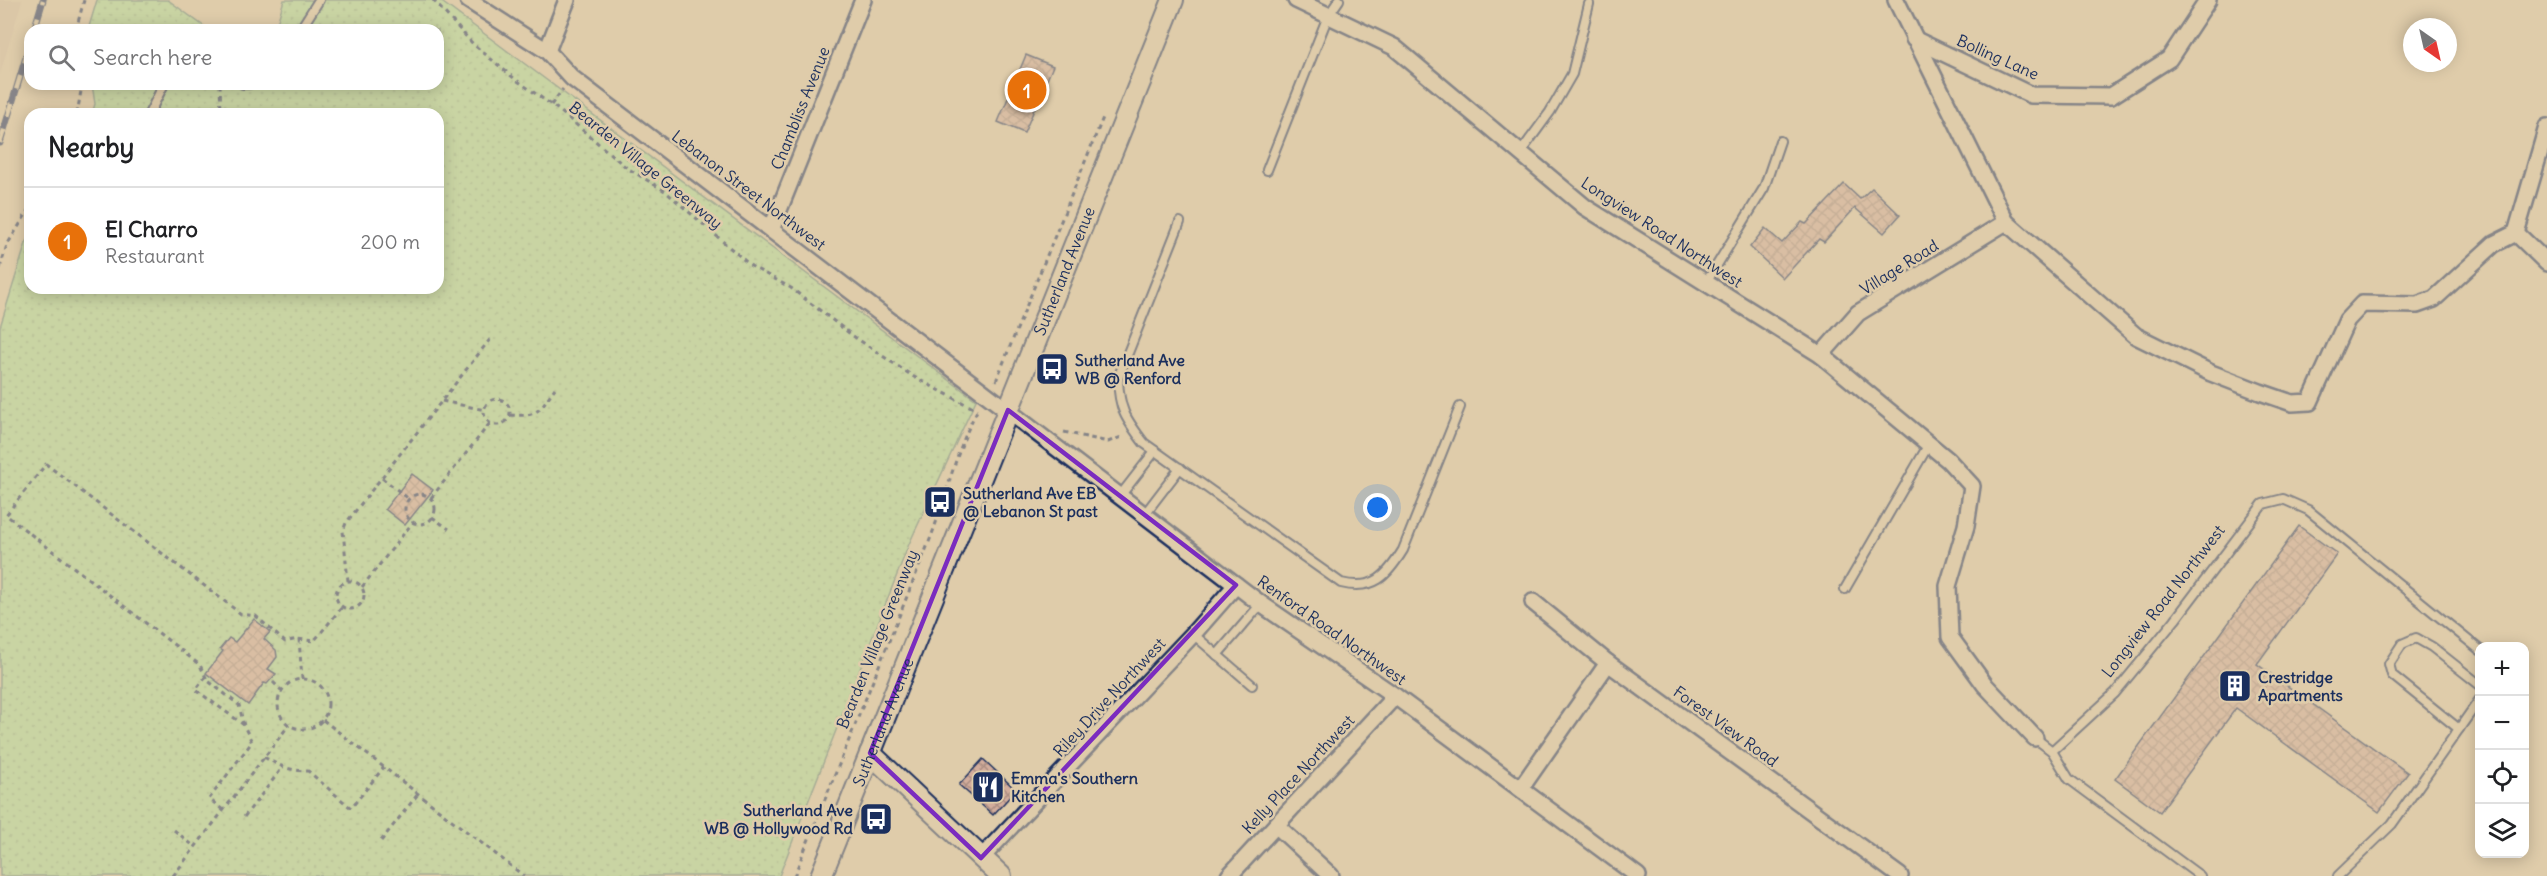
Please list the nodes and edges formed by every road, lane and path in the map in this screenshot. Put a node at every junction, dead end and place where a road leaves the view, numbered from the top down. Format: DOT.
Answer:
graph roads {
  1 [pos="84,0"];
  2 [pos="320,0"];
  3 [pos="433,0"];
  4 [pos="468,0"];
  5 [pos="567,0"];
  6 [pos="863,0"];
  7 [pos="1173,0"];
  8 [pos="1296,0"];
  9 [pos="1339,0"];
  10 [pos="1896,0"];
  11 [pos="2208,0"];
  12 [pos="1589,4"];
  13 [pos="1328,16"];
  14 [pos="78,24"];
  15 [pos="304,24"];
  16 [pos="1914,39"];
  17 [pos="547,51"];
  18 [pos="80,90"];
  19 [pos="161,90"];
  20 [pos="220,90"];
  21 [pos="78,108"];
  22 [pos="152,108"];
  23 [pos="221,108"];
  24 [pos="1105,114"];
  25 [pos="2547,127"];
  26 [pos="1780,141"];
  27 [pos="1520,153"];
  28 [pos="1267,170"];
  29 [pos="24,218"];
  30 [pos="1180,222"];
  31 [pos="2006,222"];
  32 [pos="771,230"];
  33 [pos="2516,233"];
  34 [pos="2547,263"];
  35 [pos="0,268"];
  36 [pos="1706,283"];
  37 [pos="491,338"];
  38 [pos="1821,355"];
  39 [pos="555,388"];
  40 [pos="990,396"];
  41 [pos="442,401"];
  42 [pos="1460,407"];
  43 [pos="485,410"];
  44 [pos="977,410"];
  45 [pos="1008,410"];
  46 [pos="510,415"];
  47 [pos="490,423"];
  48 [pos="1134,430"];
  49 [pos="1062,431"];
  50 [pos="1929,444"];
  51 [pos="1155,451"];
  52 [pos="1180,468"];
  53 [pos="382,477"];
  54 [pos="1120,496"];
  55 [pos="431,498"];
  56 [pos="409,499"];
  57 [pos="1144,515"];
  58 [pos="432,517"];
  59 [pos="413,522"];
  60 [pos="449,529"];
  61 [pos="348,581"];
  62 [pos="1236,585"];
  63 [pos="362,587"];
  64 [pos="1845,589"];
  65 [pos="1533,602"];
  66 [pos="1262,604"];
  67 [pos="343,606"];
  68 [pos="1193,634"];
  69 [pos="299,639"];
  70 [pos="2475,646"];
  71 [pos="1217,655"];
  72 [pos="1608,663"];
  73 [pos="206,676"];
  74 [pos="302,679"];
  75 [pos="2475,681"];
  76 [pos="273,682"];
  77 [pos="1252,686"];
  78 [pos="282,691"];
  79 [pos="1395,696"];
  80 [pos="2475,706"];
  81 [pos="323,720"];
  82 [pos="289,725"];
  83 [pos="244,726"];
  84 [pos="2459,729"];
  85 [pos="2036,738"];
  86 [pos="2052,751"];
  87 [pos="870,753"];
  88 [pos="264,757"];
  89 [pos="384,767"];
  90 [pos="284,768"];
  91 [pos="1521,788"];
  92 [pos="418,794"];
  93 [pos="223,810"];
  94 [pos="244,818"];
  95 [pos="1276,825"];
  96 [pos="174,830"];
  97 [pos="381,841"];
  98 [pos="195,847"];
  99 [pos="981,858"];
  100 [pos="173,876"];
  101 [pos="524,876"];
  102 [pos="794,876"];
  103 [pos="821,876"];
  104 [pos="1001,876"];
  105 [pos="1228,876"];
  106 [pos="1331,876"];
  107 [pos="1638,876"];
  108 [pos="1900,876"];
  109 [pos="2200,876"];
  110 [pos="2338,876"];
  1 -- 14 [label="path"];
  2 -- 15 [label="lane"];
  3 -- 44 [label="path, Bearden Village Greenway"];
  4 -- 17 [label="street, Lebanon Street Northwest"];
  5 -- 17 [label="street"];
  6 -- 32 [label="street, Chambliss Avenue"];
  7 -- 45 [label="street, Sutherland Avenue"];
  8 -- 13 [label="street, Longview Road Northwest"];
  9 -- 13 [label="lane"];
  10 -- 16 [label="street"];
  11 -- 16 [label="street, Bolling Lane"];
  12 -- 27 [label="lane"];
  13 -- 27 [label="street, Longview Road Northwest"];
  13 -- 28 [label="lane"];
  16 -- 31 [label="street"];
  17 -- 32 [label="street, Lebanon Street Northwest"];
  18 -- 21 [label="path"];
  19 -- 22 [label="lane"];
  20 -- 23 [label="path"];
  24 -- 40 [label="path, Bearden Village Greenway"];
  25 -- 33 [label="street"];
  26 -- 36 [label="lane"];
  27 -- 36 [label="street, Longview Road Northwest"];
  29 -- 35 [label="path"];
  30 -- 48 [label="lane"];
  31 -- 33 [label="street"];
  31 -- 38 [label="street, Village Road"];
  32 -- 40 [label="street, Lebanon Street Northwest"];
  33 -- 34 [label="street"];
  36 -- 38 [label="street, Longview Road Northwest"];
  37 -- 41 [label="path"];
  38 -- 50 [label="street, Longview Road Northwest"];
  39 -- 46 [label="path"];
  40 -- 44 [label="path, Bearden Village Greenway"];
  40 -- 45 [label="street, Lebanon Street Northwest"];
  41 -- 43 [label="path"];
  41 -- 53 [label="path"];
  42 -- 52 [label="lane"];
  43 -- 46 [label="path"];
  43 -- 47 [label="path"];
  44 -- 102 [label="path, Bearden Village Greenway"];
  45 -- 54 [label="street, Renford Road Northwest"];
  45 -- 87 [label="street, Sutherland Avenue"];
  46 -- 47 [label="path"];
  47 -- 55 [label="path"];
  48 -- 49 [label="path"];
  48 -- 51 [label="lane"];
  50 -- 64 [label="lane"];
  50 -- 85 [label="street, Longview Road Northwest"];
  51 -- 52 [label="lane"];
  51 -- 54 [label="lane"];
  52 -- 57 [label="lane"];
  53 -- 56 [label="path"];
  53 -- 61 [label="path"];
  54 -- 57 [label="street, Renford Road Northwest"];
  55 -- 56 [label="path"];
  55 -- 58 [label="path"];
  56 -- 59 [label="path"];
  57 -- 62 [label="street, Renford Road Northwest"];
  58 -- 59 [label="path"];
  58 -- 60 [label="path"];
  59 -- 63 [label="path"];
  61 -- 63 [label="path"];
  61 -- 67 [label="path"];
  62 -- 66 [label="street, Renford Road Northwest"];
  62 -- 68 [label="street, Riley Drive Northwest"];
  63 -- 67 [label="path"];
  65 -- 72 [label="street, Forest View Road"];
  66 -- 71 [label="lane"];
  66 -- 79 [label="street, Renford Road Northwest"];
  67 -- 69 [label="path"];
  68 -- 71 [label="lane"];
  68 -- 99 [label="street, Riley Drive Northwest"];
  69 -- 73 [label="path"];
  69 -- 74 [label="path"];
  70 -- 86 [label="lane, Longview Road Northwest"];
  71 -- 77 [label="lane"];
  72 -- 91 [label="street"];
  72 -- 108 [label="street, Forest View Road"];
  73 -- 83 [label="path"];
  73 -- 83 [label="path"];
  74 -- 78 [label="path"];
  74 -- 81 [label="path"];
  75 -- 84 [label="lane"];
  76 -- 78 [label="path"];
  78 -- 82 [label="path"];
  79 -- 91 [label="street, Renford Road Northwest"];
  79 -- 95 [label="street, Kelly Place Northwest"];
  80 -- 84 [label="lane"];
  81 -- 82 [label="path"];
  81 -- 89 [label="path"];
  82 -- 88 [label="path"];
  83 -- 93 [label="path"];
  84 -- 110 [label="lane"];
  85 -- 86 [label="lane"];
  86 -- 109 [label="lane"];
  87 -- 99 [label="street"];
  87 -- 103 [label="street, Sutherland Avenue"];
  88 -- 90 [label="path"];
  88 -- 93 [label="path"];
  89 -- 90 [label="path"];
  89 -- 92 [label="path"];
  90 -- 94 [label="path"];
  91 -- 107 [label="street, Renford Road Northwest"];
  92 -- 97 [label="path"];
  92 -- 101 [label="path"];
  93 -- 98 [label="path"];
  95 -- 105 [label="street, Kelly Place Northwest"];
  95 -- 106 [label="street"];
  96 -- 98 [label="path"];
  98 -- 100 [label="path"];
  99 -- 104 [label="street"];
}
